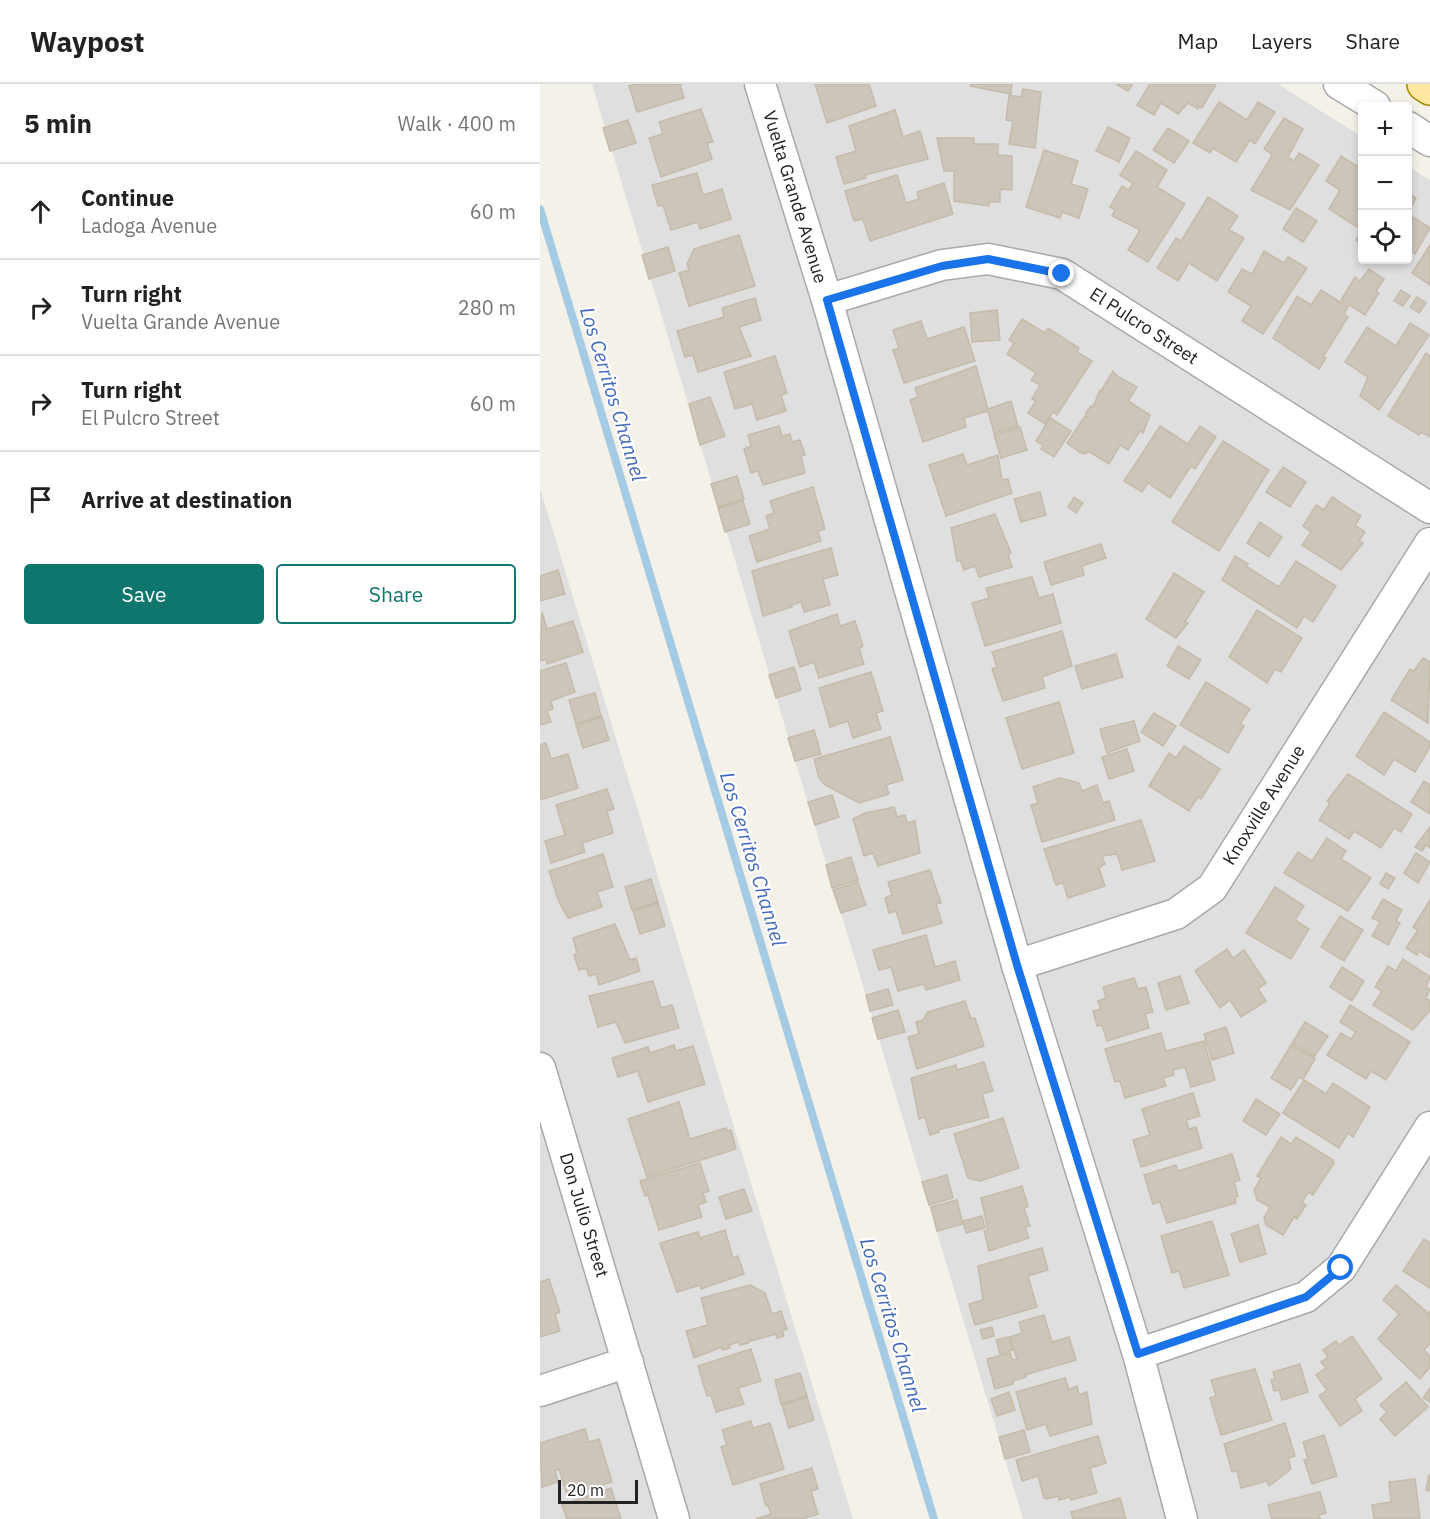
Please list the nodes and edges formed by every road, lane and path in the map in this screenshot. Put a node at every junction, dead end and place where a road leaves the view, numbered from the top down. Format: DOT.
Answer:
graph roads {
  1 [pos="760,84"];
  2 [pos="1424,84"];
  3 [pos="1430,87"];
  4 [pos="1412,130"];
  5 [pos="1430,141"];
  6 [pos="827,300"];
  7 [pos="1430,508"];
  8 [pos="1430,543"];
  9 [pos="1017,965"];
  10 [pos="540,1068"];
  11 [pos="1430,1127"];
  12 [pos="1138,1354"];
  13 [pos="628,1362"];
  14 [pos="540,1391"];
  15 [pos="674,1519"];
  16 [pos="1182,1519"];
  1 -- 6 [label="street, Vuelta Grande Avenue"];
  2 -- 3 [label="main road"];
  4 -- 5 [label="street"];
  6 -- 7 [label="street, El Pulcro Street"];
  6 -- 9 [label="street, Vuelta Grande Avenue"];
  8 -- 9 [label="street, Knoxville Avenue"];
  9 -- 12 [label="street, Vuelta Grande Avenue"];
  10 -- 13 [label="street, Don Julio Street"];
  11 -- 12 [label="street"];
  12 -- 16 [label="street, Vuelta Grande Avenue"];
  13 -- 14 [label="street"];
  13 -- 15 [label="street"];
}
